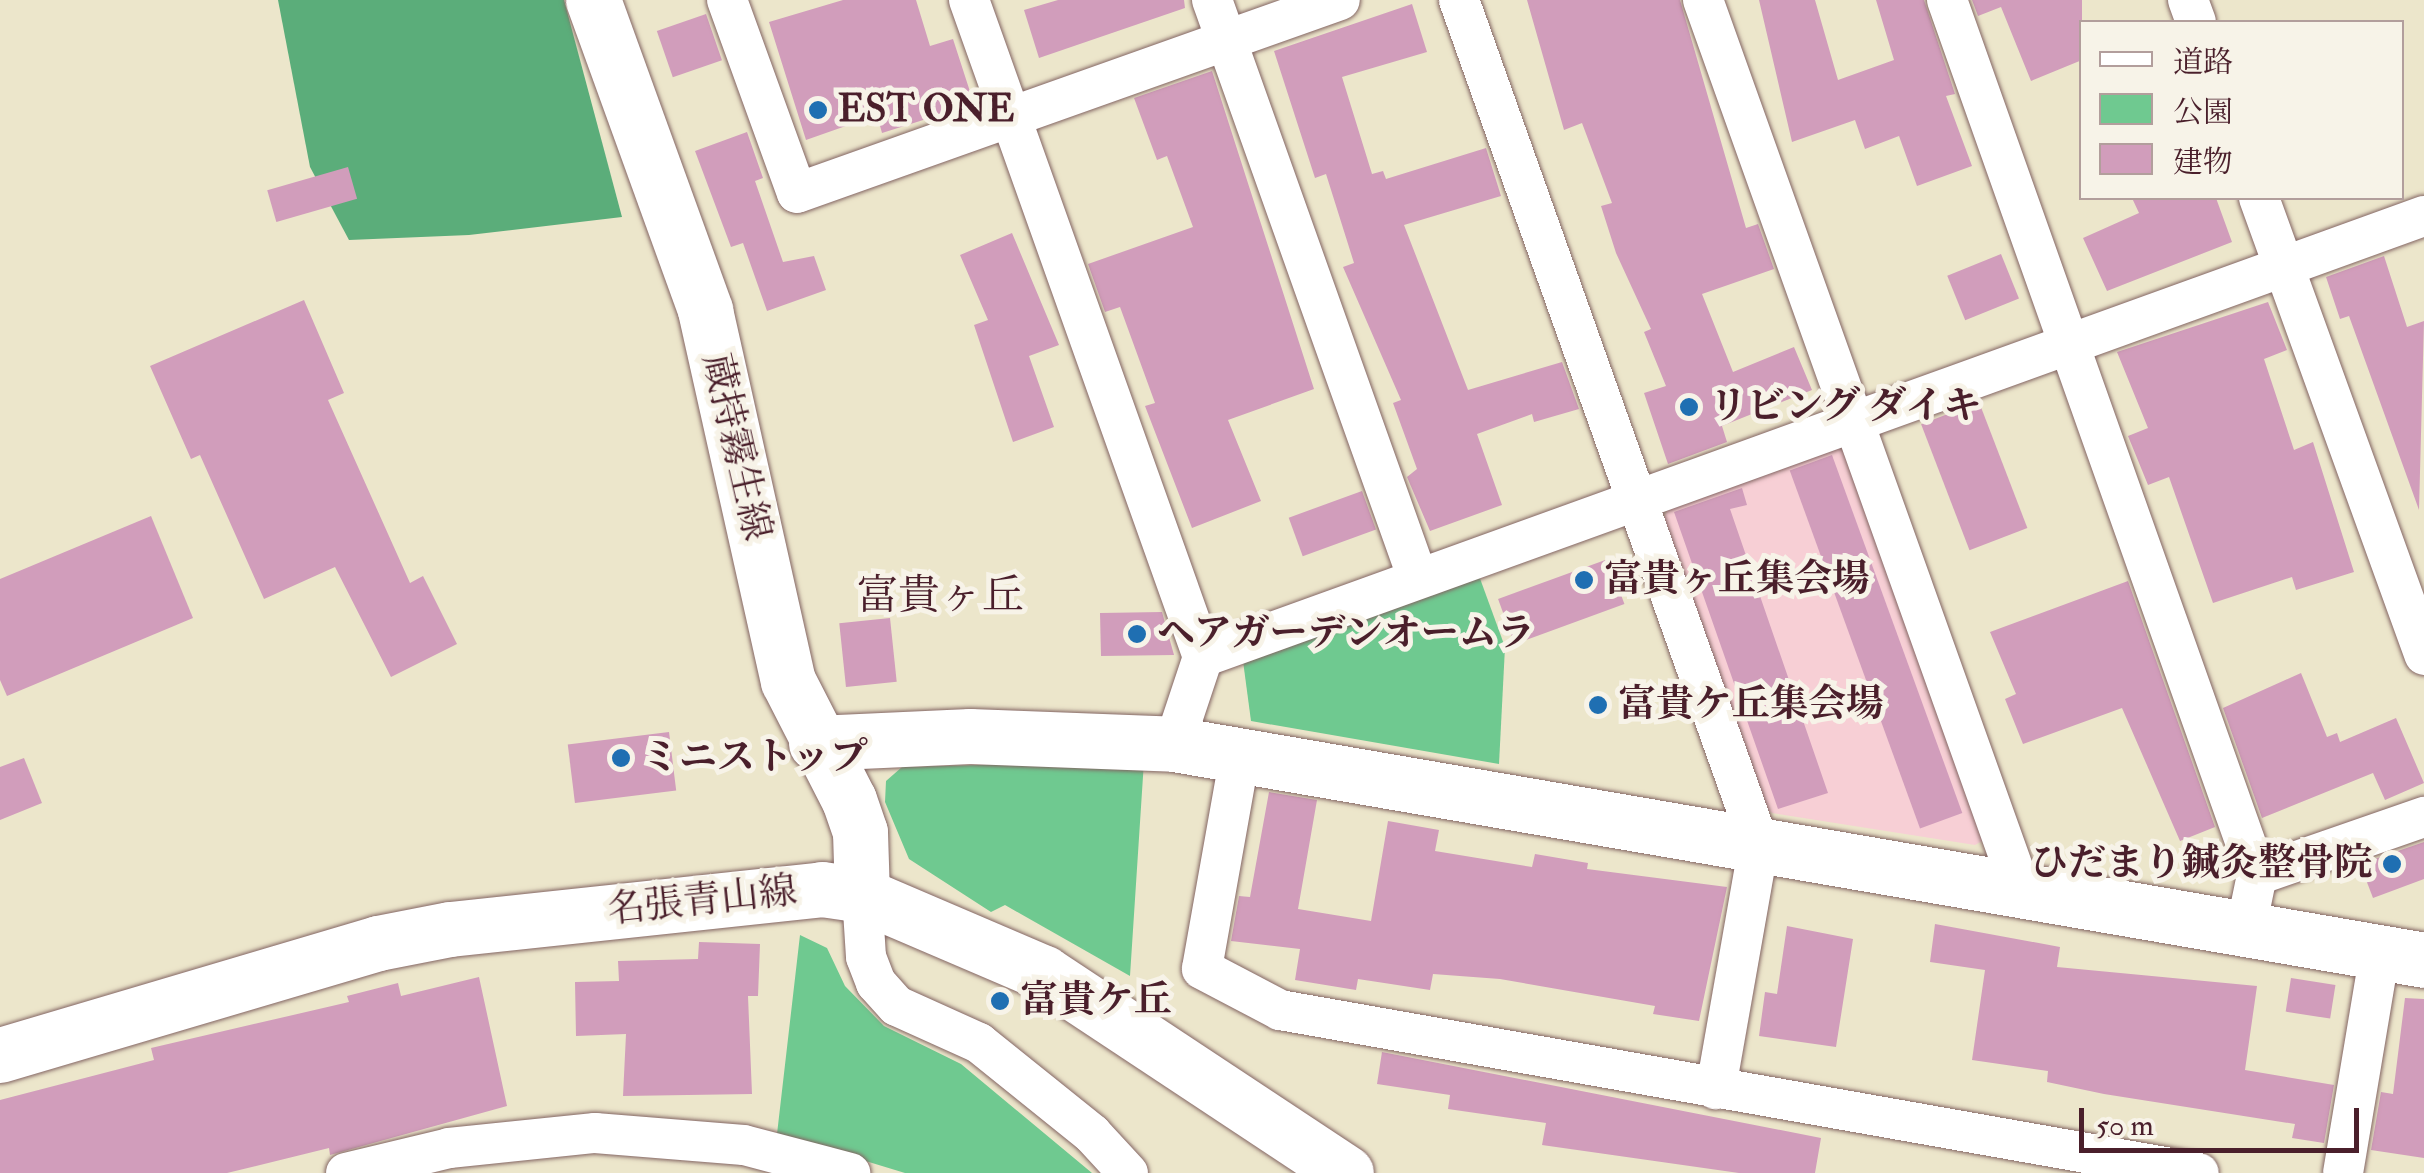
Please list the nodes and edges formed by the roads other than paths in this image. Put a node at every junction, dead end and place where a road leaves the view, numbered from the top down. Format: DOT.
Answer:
graph roads {
  1 [pos="594,0"];
  2 [pos="727,0"];
  3 [pos="969,0"];
  4 [pos="1212,0"];
  5 [pos="1340,0"];
  6 [pos="1458,0"];
  7 [pos="1703,0"];
  8 [pos="1947,0"];
  9 [pos="1225,39"];
  10 [pos="1011,119"];
  11 [pos="2260,200"];
  12 [pos="2424,216"];
  13 [pos="2282,265"];
  14 [pos="2069,340"];
  15 [pos="1853,420"];
  16 [pos="1634,497"];
  17 [pos="1418,576"];
  18 [pos="2424,655"];
  19 [pos="1203,657"];
  20 [pos="816,743"];
  21 [pos="1174,744"];
  22 [pos="1240,755"];
  23 [pos="2424,817"];
  24 [pos="1759,844"];
  25 [pos="2257,876"];
  26 [pos="2021,890"];
  27 [pos="862,895"];
  28 [pos="2246,928"];
  29 [pos="2402,956"];
  30 [pos="0,1056"];
  31 [pos="1716,1089"];
  32 [pos="1985,1156"];
  33 [pos="346,1173"];
  34 [pos="850,1173"];
  35 [pos="1128,1173"];
  36 [pos="1346,1173"];
  37 [pos="2198,1173"];
  38 [pos="2343,1173"];
  1 -- 20 [label="main road, 蔵持霧生線"];
  2 -- 10 [label="street"];
  3 -- 10 [label="street"];
  4 -- 9 [label="street"];
  5 -- 9 [label="street"];
  6 -- 16 [label="street"];
  7 -- 15 [label="street"];
  8 -- 14 [label="street"];
  9 -- 10 [label="street"];
  9 -- 17 [label="street"];
  10 -- 19 [label="street"];
  11 -- 13 [label="street"];
  12 -- 13 [label="street"];
  13 -- 14 [label="street"];
  13 -- 18 [label="street"];
  14 -- 15 [label="street"];
  14 -- 25 [label="street"];
  15 -- 16 [label="street"];
  15 -- 26 [label="street"];
  16 -- 17 [label="street"];
  16 -- 24 [label="street"];
  17 -- 19 [label="street"];
  19 -- 21 [label="street"];
  20 -- 21 [label="main road"];
  20 -- 27 [label="main road, 蔵持霧生線"];
  21 -- 22 [label="main road"];
  22 -- 24 [label="main road"];
  22 -- 31 [label="street"];
  23 -- 25 [label="street"];
  24 -- 26 [label="main road"];
  24 -- 31 [label="street"];
  25 -- 28 [label="street"];
  26 -- 28 [label="main road"];
  27 -- 30 [label="main road, 名張青山線"];
  27 -- 35 [label="street"];
  27 -- 36 [label="main road, 名張青山線"];
  28 -- 29 [label="main road"];
  29 -- 38 [label="street"];
  31 -- 32 [label="street"];
  32 -- 37 [label="street"];
  33 -- 34 [label="street"];
}
